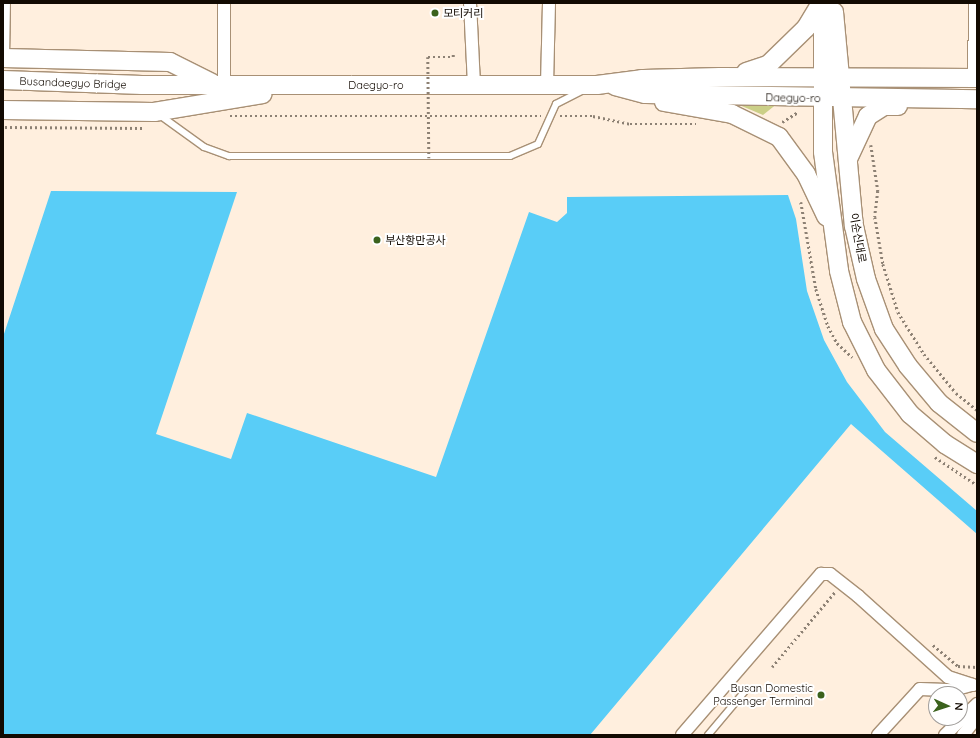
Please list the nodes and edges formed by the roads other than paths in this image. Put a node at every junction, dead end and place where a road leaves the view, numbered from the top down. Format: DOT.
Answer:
graph roads {
  1 [pos="4,3"];
  2 [pos="224,3"];
  3 [pos="470,3"];
  4 [pos="549,3"];
  5 [pos="822,3"];
  6 [pos="833,3"];
  7 [pos="975,3"];
  8 [pos="3,58"];
  9 [pos="830,76"];
  10 [pos="720,77"];
  11 [pos="976,78"];
  12 [pos="3,80"];
  13 [pos="142,85"];
  14 [pos="220,85"];
  15 [pos="309,85"];
  16 [pos="474,85"];
  17 [pos="547,85"];
  18 [pos="604,85"];
  19 [pos="644,94"];
  20 [pos="821,98"];
  21 [pos="841,98"];
  22 [pos="977,99"];
  23 [pos="952,100"];
  24 [pos="3,110"];
  25 [pos="150,120"];
  26 [pos="847,162"];
  27 [pos="832,229"];
  28 [pos="977,433"];
  29 [pos="977,464"];
  30 [pos="975,685"];
  31 [pos="745,691"];
  32 [pos="977,704"];
  33 [pos="977,717"];
  34 [pos="682,735"];
  35 [pos="708,735"];
  36 [pos="878,735"];
  37 [pos="945,735"];
  38 [pos="963,735"];
  1 -- 8 [label="street"];
  2 -- 14 [label="street"];
  3 -- 16 [label="street"];
  4 -- 17 [label="street"];
  5 -- 9 [label="street"];
  5 -- 10 [label="street"];
  6 -- 9 [label="street, 이순신대로"];
  7 -- 11 [label="street"];
  8 -- 14 [label="street"];
  9 -- 10 [label="street, Daegyo-ro"];
  9 -- 11 [label="street, Daegyo-ro"];
  9 -- 20 [label="street, 이순신대로"];
  9 -- 21 [label="street, 이순신대로"];
  10 -- 18 [label="street, Daegyo-ro"];
  12 -- 13 [label="street, Busandaegyo Bridge"];
  13 -- 14 [label="street, Daegyo-ro"];
  14 -- 15 [label="street, Daegyo-ro"];
  15 -- 16 [label="street, Daegyo-ro"];
  15 -- 25 [label="street"];
  16 -- 17 [label="street, Daegyo-ro"];
  17 -- 18 [label="street, Daegyo-ro"];
  18 -- 19 [label="street, Daegyo-ro"];
  18 -- 25 [label="lane"];
  19 -- 20 [label="street, Daegyo-ro"];
  19 -- 27 [label="street"];
  20 -- 21 [label="street, Daegyo-ro"];
  20 -- 27 [label="street, 이순신대로"];
  21 -- 23 [label="street, Daegyo-ro"];
  21 -- 26 [label="street, 이순신대로"];
  22 -- 23 [label="street, Daegyo-ro"];
  23 -- 26 [label="street"];
  24 -- 25 [label="street"];
  26 -- 28 [label="street, 이순신대로"];
  27 -- 29 [label="street, 이순신대로"];
  30 -- 34 [label="street"];
  30 -- 36 [label="street"];
  31 -- 35 [label="lane"];
  32 -- 37 [label="street"];
  33 -- 38 [label="street"];
}
